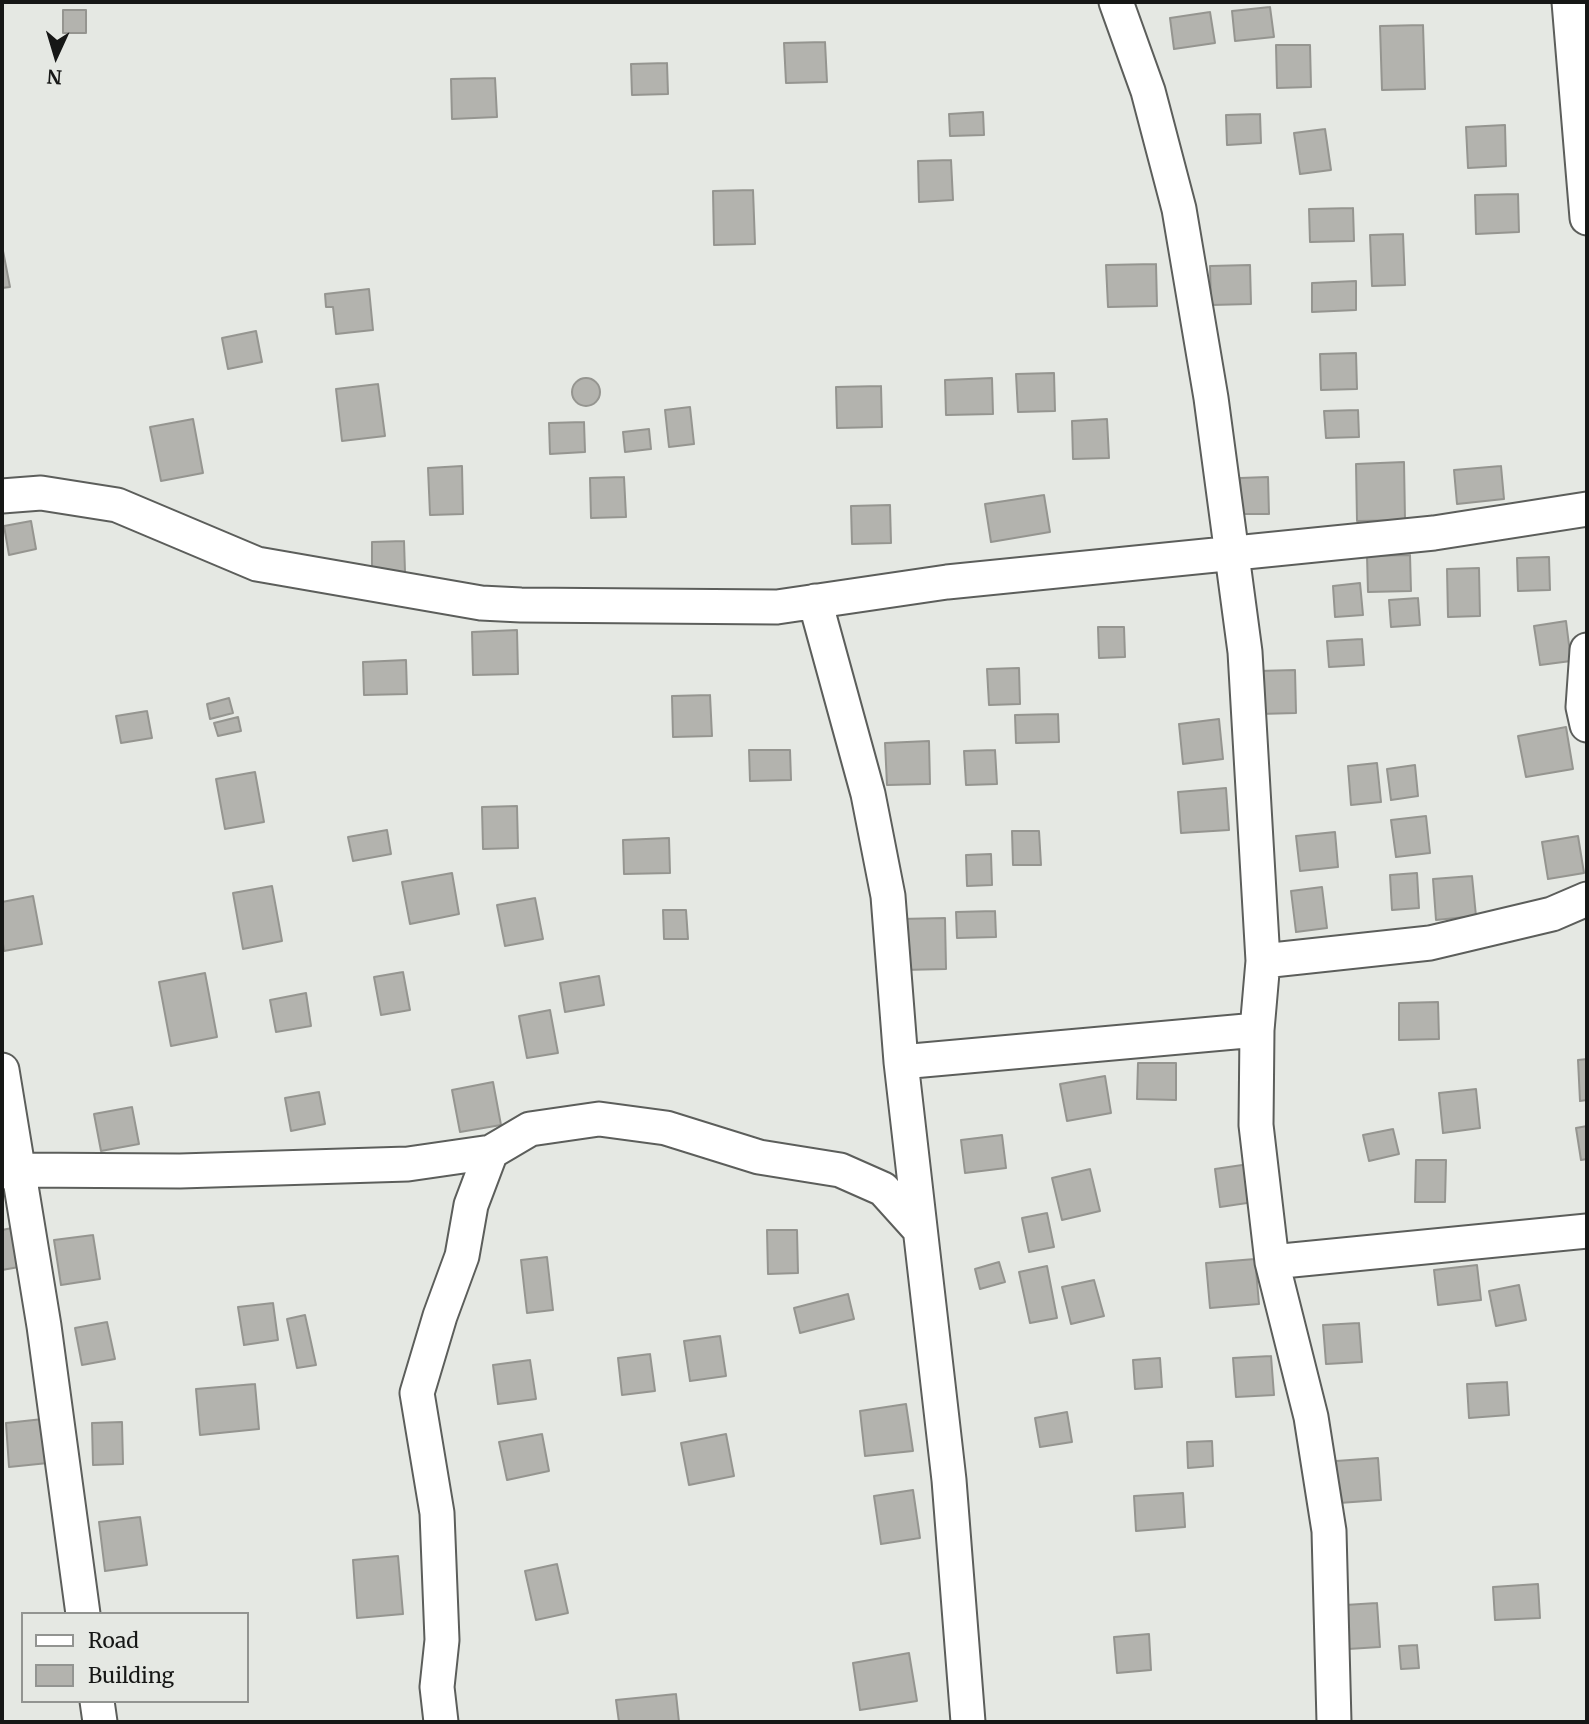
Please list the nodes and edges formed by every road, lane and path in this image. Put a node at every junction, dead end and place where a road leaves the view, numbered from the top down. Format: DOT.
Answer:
graph roads {
  1 [pos="1116,2"];
  2 [pos="1569,2"];
  3 [pos="1587,218"];
  4 [pos="2,496"];
  5 [pos="1587,509"];
  6 [pos="1232,554"];
  7 [pos="814,601"];
  8 [pos="1587,650"];
  9 [pos="1587,725"];
  10 [pos="1587,899"];
  11 [pos="1263,961"];
  12 [pos="1258,1030"];
  13 [pos="901,1062"];
  14 [pos="2,1070"];
  15 [pos="491,1152"];
  16 [pos="10,1171"];
  17 [pos="920,1230"];
  18 [pos="1587,1231"];
  19 [pos="1272,1262"];
  20 [pos="83,1612"];
  21 [pos="97,1703"];
  22 [pos="100,1722"];
  23 [pos="441,1722"];
  24 [pos="968,1722"];
  25 [pos="1334,1722"];
  1 -- 6 [label="street"];
  2 -- 3 [label="street"];
  4 -- 7 [label="street"];
  5 -- 6 [label="street"];
  6 -- 7 [label="street"];
  6 -- 11 [label="street"];
  7 -- 13 [label="street"];
  8 -- 9 [label="street"];
  10 -- 11 [label="street"];
  11 -- 12 [label="street"];
  12 -- 13 [label="street"];
  12 -- 19 [label="street"];
  13 -- 17 [label="street"];
  14 -- 16 [label="street"];
  15 -- 16 [label="street"];
  15 -- 17 [label="street"];
  15 -- 23 [label="street"];
  16 -- 20 [label="street"];
  17 -- 24 [label="street"];
  18 -- 19 [label="street"];
  19 -- 25 [label="street"];
  21 -- 22 [label="street"];
}
